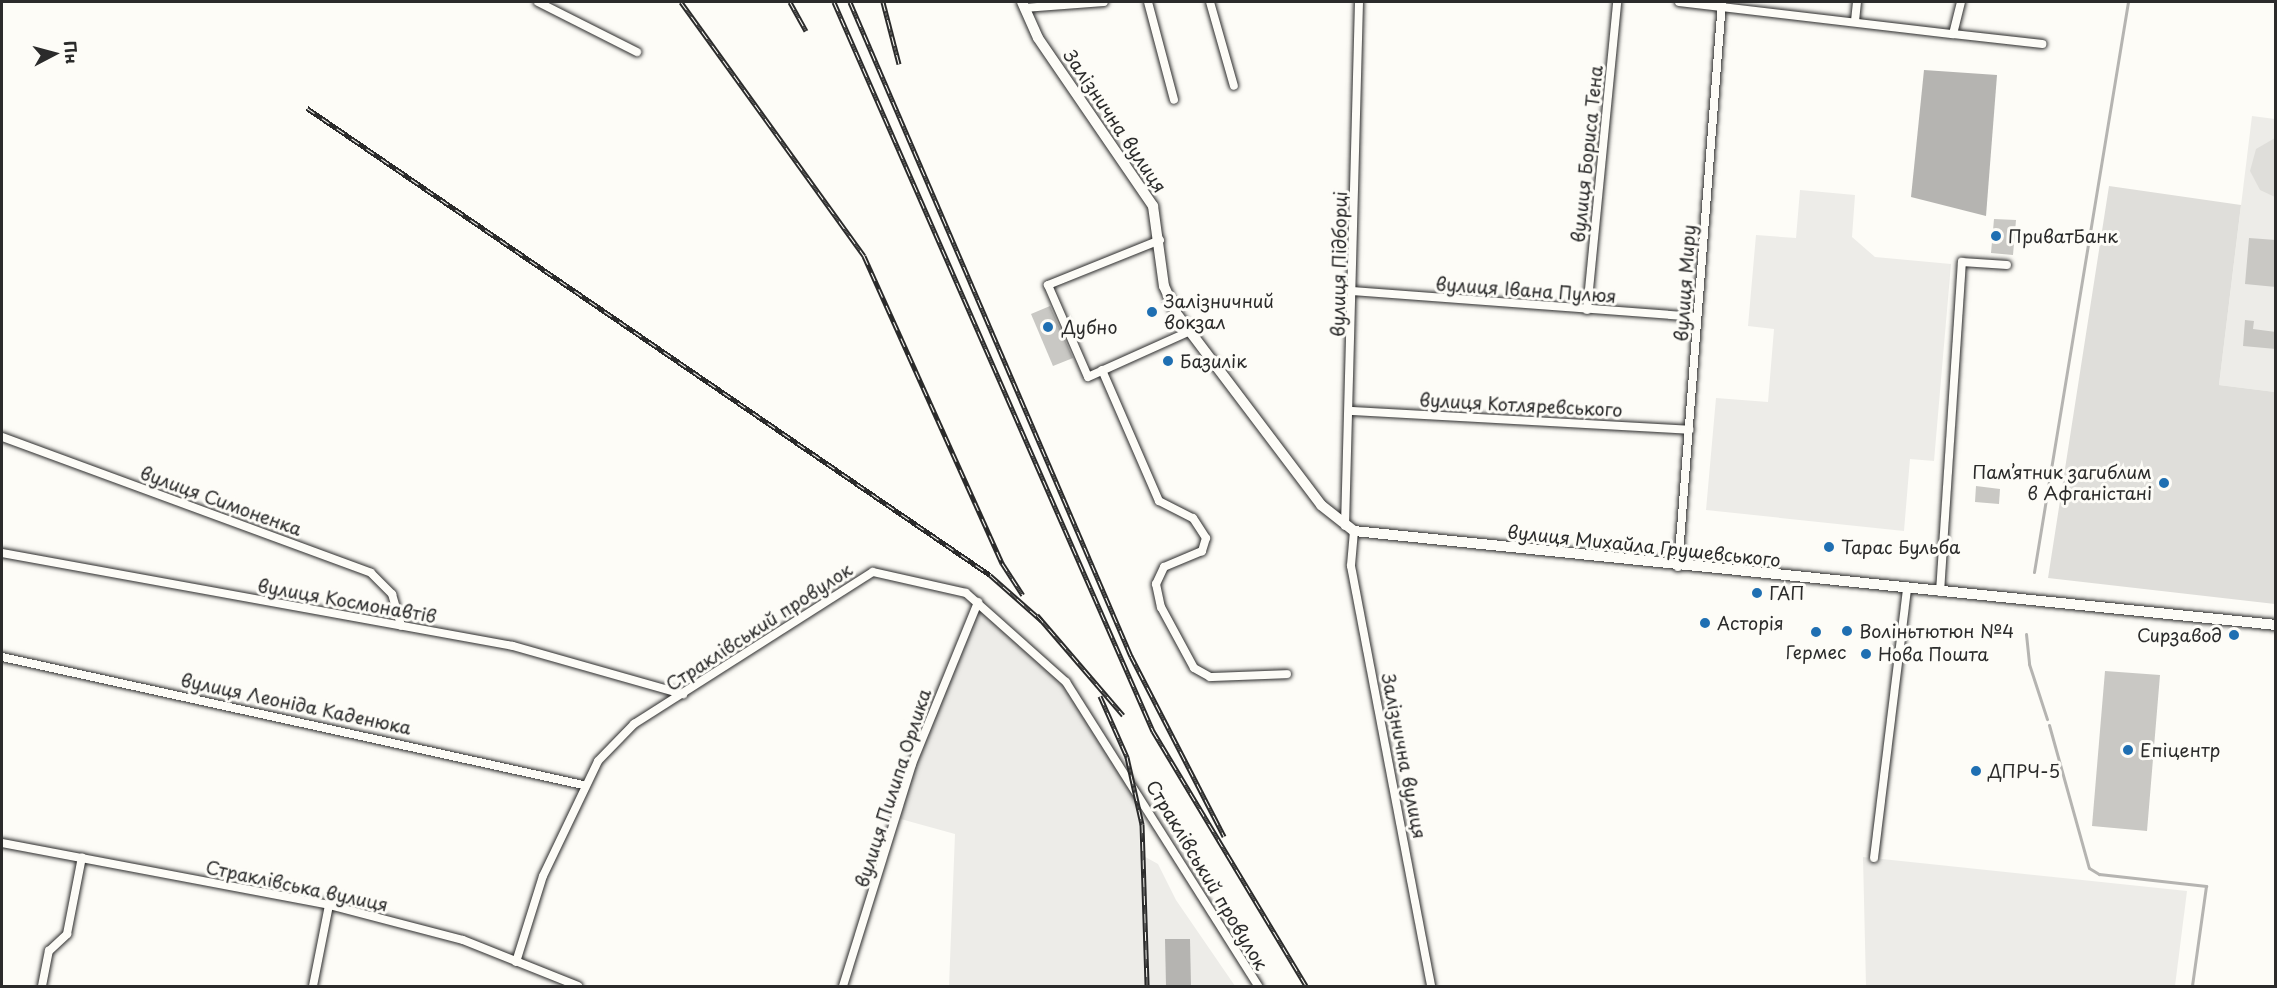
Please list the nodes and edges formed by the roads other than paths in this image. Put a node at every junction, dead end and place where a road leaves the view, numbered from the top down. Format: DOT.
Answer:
graph roads {
  1 [pos="538,2"];
  2 [pos="1104,2"];
  3 [pos="1148,2"];
  4 [pos="1210,2"];
  5 [pos="1359,2"];
  6 [pos="1617,2"];
  7 [pos="1679,2"];
  8 [pos="1857,2"];
  9 [pos="1961,2"];
  10 [pos="1721,4"];
  11 [pos="1023,5"];
  12 [pos="1855,21"];
  13 [pos="1953,34"];
  14 [pos="2042,44"];
  15 [pos="637,52"];
  16 [pos="1234,86"];
  17 [pos="1174,100"];
  18 [pos="1160,240"];
  19 [pos="2007,265"];
  20 [pos="1352,291"];
  21 [pos="1587,310"];
  22 [pos="1697,317"];
  23 [pos="1188,332"];
  24 [pos="1102,370"];
  25 [pos="1352,411"];
  26 [pos="1689,430"];
  27 [pos="2,437"];
  28 [pos="1350,529"];
  29 [pos="2,553"];
  30 [pos="1678,567"];
  31 [pos="1907,589"];
  32 [pos="1940,592"];
  33 [pos="978,602"];
  34 [pos="2276,625"];
  35 [pos="401,626"];
  36 [pos="2,657"];
  37 [pos="1287,674"];
  38 [pos="683,694"];
  39 [pos="583,785"];
  40 [pos="2,843"];
  41 [pos="82,857"];
  42 [pos="1874,858"];
  43 [pos="329,905"];
  44 [pos="516,962"];
  45 [pos="42,987"];
  46 [pos="313,987"];
  47 [pos="578,987"];
  48 [pos="843,987"];
  49 [pos="1258,987"];
  50 [pos="1431,987"];
  1 -- 15 [label="street"];
  2 -- 11 [label="street"];
  3 -- 17 [label="street"];
  4 -- 16 [label="street"];
  5 -- 20 [label="street, вулиця Підборці"];
  6 -- 21 [label="street, вулиця Бориса Тена"];
  7 -- 10 [label="street"];
  8 -- 12 [label="street"];
  9 -- 13 [label="street"];
  10 -- 12 [label="street"];
  10 -- 22 [label="street, вулиця Миру"];
  11 -- 18 [label="main road, Залізнична вулиця"];
  12 -- 13 [label="street"];
  13 -- 14 [label="street"];
  18 -- 23 [label="main road, Залізнична вулиця"];
  18 -- 24 [label="street"];
  19 -- 32 [label="street"];
  20 -- 21 [label="street, вулиця Івана Пулюя"];
  20 -- 25 [label="street, вулиця Підборці"];
  21 -- 22 [label="street, вулиця Івана Пулюя"];
  22 -- 26 [label="street, вулиця Миру"];
  23 -- 24 [label="street"];
  23 -- 28 [label="main road, Залізнична вулиця"];
  24 -- 37 [label="street"];
  25 -- 26 [label="street, вулиця Котляревського"];
  25 -- 28 [label="street, вулиця Підборці"];
  26 -- 30 [label="street, вулиця Миру"];
  27 -- 35 [label="street, вулиця Симоненка"];
  28 -- 30 [label="main road, вулиця Михайла Грушевського"];
  28 -- 50 [label="street, Залізнична вулиця"];
  29 -- 35 [label="street, вулиця Космонавтів"];
  30 -- 31 [label="main road, вулиця Михайла Грушевського"];
  31 -- 32 [label="main road, вулиця Михайла Грушевського"];
  31 -- 42 [label="street"];
  32 -- 34 [label="main road, вулиця Михайла Грушевського"];
  33 -- 38 [label="street, Страклівський провулок"];
  33 -- 48 [label="street, вулиця Пилипа Орлика"];
  33 -- 49 [label="street, Страклівський провулок"];
  35 -- 38 [label="street, вулиця Космонавтів"];
  36 -- 39 [label="street, вулиця Леоніда Каденюка"];
  38 -- 39 [label="street, Страклівський провулок"];
  39 -- 44 [label="street, Страклівський провулок"];
  40 -- 41 [label="street, Страклівська вулиця"];
  41 -- 43 [label="street, Страклівська вулиця"];
  41 -- 45 [label="street"];
  43 -- 44 [label="street, Страклівська вулиця"];
  43 -- 46 [label="street"];
  44 -- 47 [label="street, Страклівська вулиця"];
}
